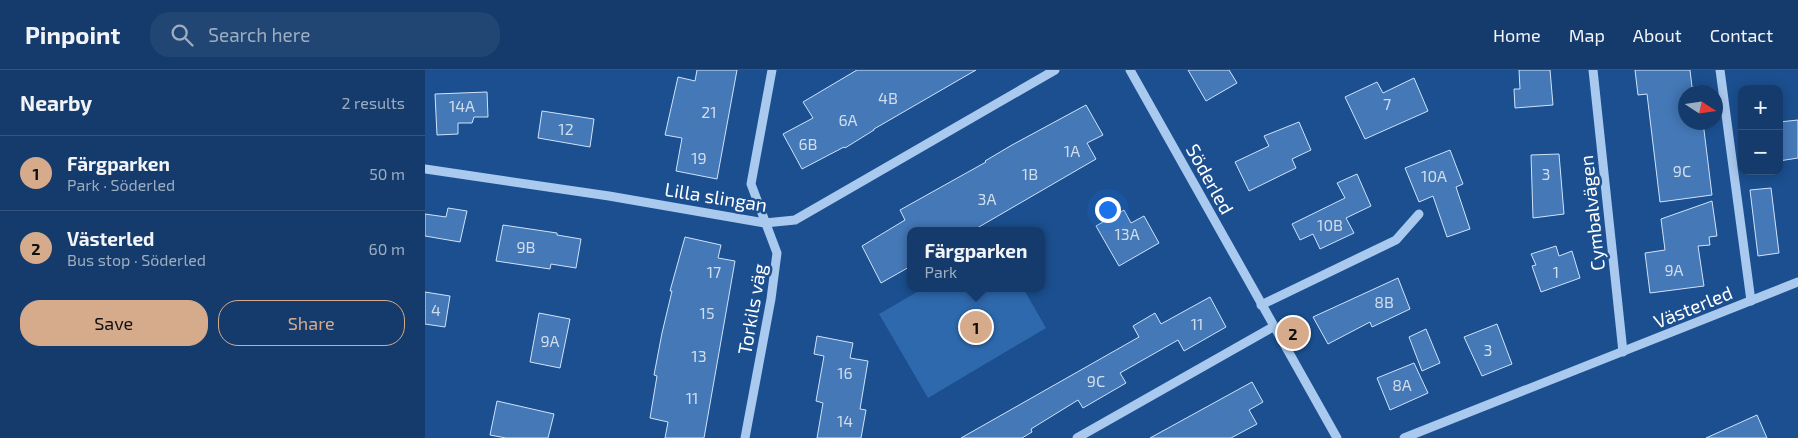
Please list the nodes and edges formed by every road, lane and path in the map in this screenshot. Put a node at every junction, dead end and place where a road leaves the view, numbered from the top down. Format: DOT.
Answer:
graph roads {
  1 [pos="772,70"];
  2 [pos="1055,70"];
  3 [pos="1130,70"];
  4 [pos="1593,70"];
  5 [pos="1720,70"];
  6 [pos="425,169"];
  7 [pos="1419,214"];
  8 [pos="765,223"];
  9 [pos="1798,282"];
  10 [pos="1751,301"];
  11 [pos="1261,305"];
  12 [pos="1273,327"];
  13 [pos="1623,352"];
  14 [pos="745,438"];
  15 [pos="1077,438"];
  16 [pos="1337,438"];
  17 [pos="1404,438"];
  1 -- 8 [label="street, Torkils väg"];
  2 -- 8 [label="street, Lilla slingan"];
  3 -- 11 [label="street, Söderled"];
  4 -- 13 [label="street, Cymbalvägen"];
  5 -- 10 [label="street"];
  6 -- 8 [label="street, Lilla slingan"];
  7 -- 11 [label="street"];
  8 -- 14 [label="street, Torkils väg"];
  9 -- 10 [label="street, Västerled"];
  10 -- 13 [label="street, Västerled"];
  11 -- 12 [label="street, Söderled"];
  12 -- 15 [label="street"];
  12 -- 16 [label="street, Söderled"];
  13 -- 17 [label="street, Västerled"];
}
